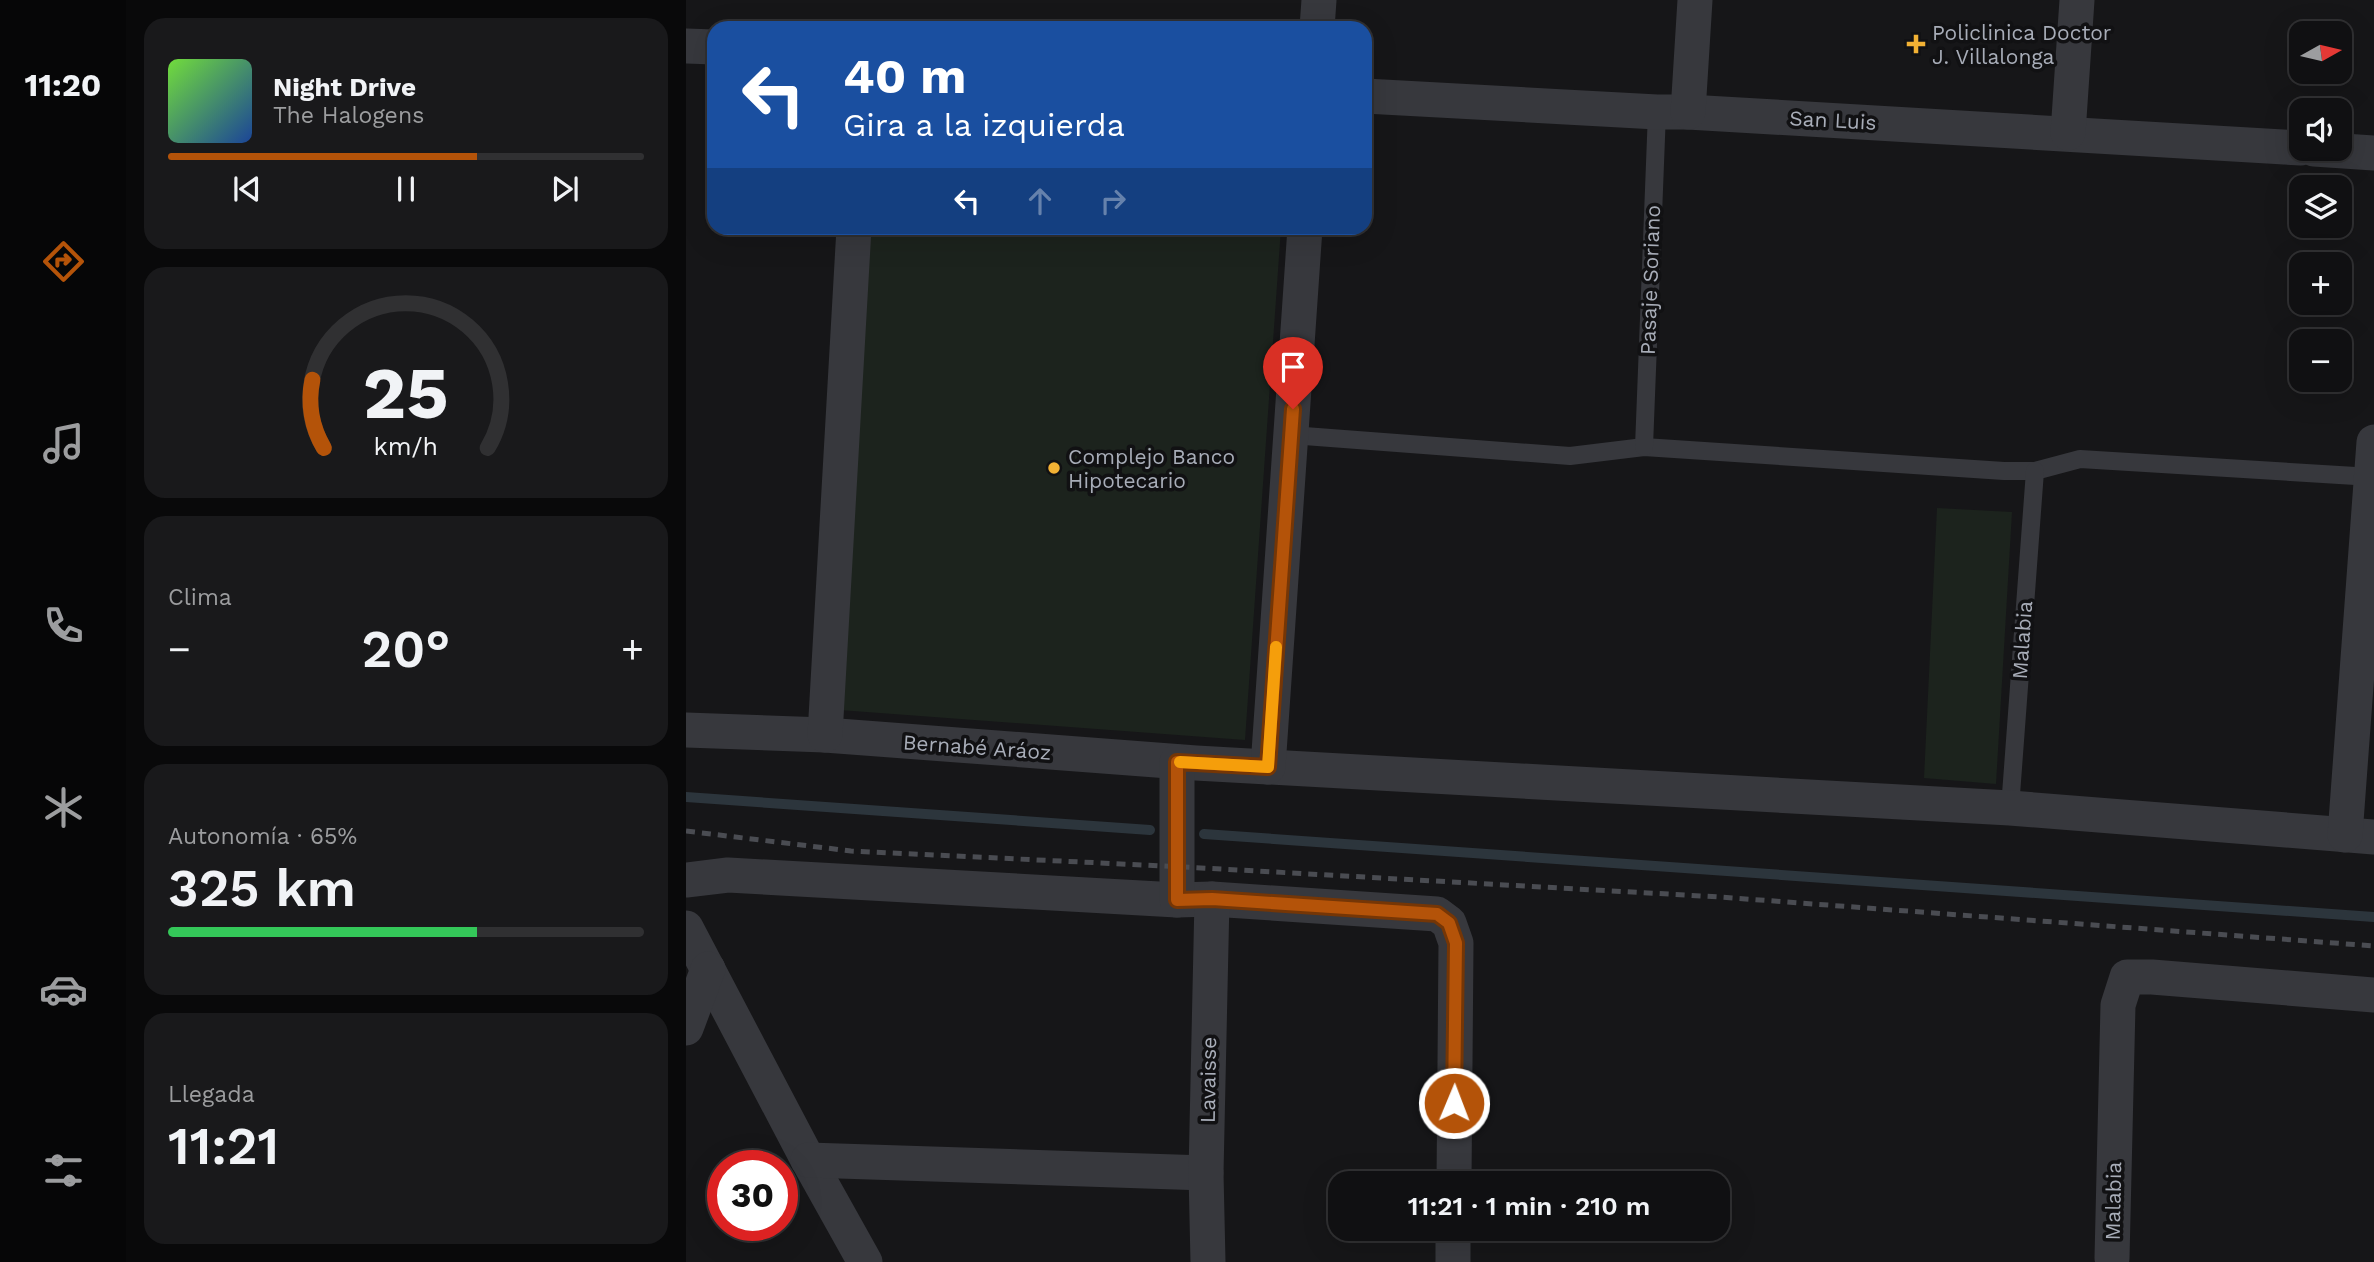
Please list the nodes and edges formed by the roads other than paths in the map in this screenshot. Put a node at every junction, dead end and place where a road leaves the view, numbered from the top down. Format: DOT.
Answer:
graph roads {
  1 [pos="1319,0"];
  2 [pos="1695,0"];
  3 [pos="2077,0"];
  4 [pos="1318,21"];
  5 [pos="686,46"];
  6 [pos="707,47"];
  7 [pos="1372,96"];
  8 [pos="1673,112"];
  9 [pos="2068,133"];
  10 [pos="2289,147"];
  11 [pos="2352,152"];
  12 [pos="2374,153"];
  13 [pos="854,235"];
  14 [pos="1305,235"];
  15 [pos="1291,435"];
  16 [pos="2374,442"];
  17 [pos="1644,447"];
  18 [pos="2035,471"];
  19 [pos="2372,477"];
  20 [pos="686,730"];
  21 [pos="825,735"];
  22 [pos="1177,762"];
  23 [pos="1268,767"];
  24 [pos="2010,808"];
  25 [pos="2360,836"];
  26 [pos="686,880"];
  27 [pos="1212,899"];
  28 [pos="1177,900"];
  29 [pos="686,928"];
  30 [pos="708,968"];
  31 [pos="2374,995"];
  32 [pos="686,1028"];
  33 [pos="808,1160"];
  34 [pos="1454,1171"];
  35 [pos="1206,1173"];
  36 [pos="1453,1241"];
  37 [pos="2112,1258"];
  38 [pos="865,1262"];
  39 [pos="1208,1262"];
  40 [pos="1453,1262"];
  1 -- 4 [label="street"];
  2 -- 8 [label="street, Pasaje Soriano"];
  3 -- 9 [label="street"];
  5 -- 6 [label="street"];
  7 -- 8 [label="street, San Luis"];
  8 -- 9 [label="street, San Luis"];
  8 -- 17 [label="lane, Pasaje Soriano"];
  9 -- 10 [label="street, San Luis"];
  11 -- 12 [label="street"];
  13 -- 21 [label="street"];
  14 -- 15 [label="street"];
  15 -- 17 [label="lane"];
  15 -- 23 [label="street"];
  16 -- 19 [label="street"];
  17 -- 18 [label="lane"];
  18 -- 19 [label="lane"];
  18 -- 24 [label="lane, Malabia"];
  19 -- 25 [label="street"];
  20 -- 21 [label="street, Bernabé Aráoz"];
  21 -- 22 [label="street, Bernabé Aráoz"];
  22 -- 23 [label="street, Bernabé Aráoz"];
  22 -- 28 [label="street"];
  23 -- 24 [label="street, Bernabé Aráoz"];
  24 -- 25 [label="street, Bernabé Aráoz"];
  26 -- 28 [label="street"];
  27 -- 28 [label="street"];
  27 -- 34 [label="street"];
  27 -- 35 [label="street, Lavaisse"];
  29 -- 30 [label="street"];
  30 -- 32 [label="street"];
  30 -- 33 [label="street"];
  31 -- 37 [label="street, Malabia"];
  33 -- 35 [label="street"];
  33 -- 38 [label="street"];
  35 -- 39 [label="street, Lavaisse"];
  36 -- 40 [label="street"];
}
